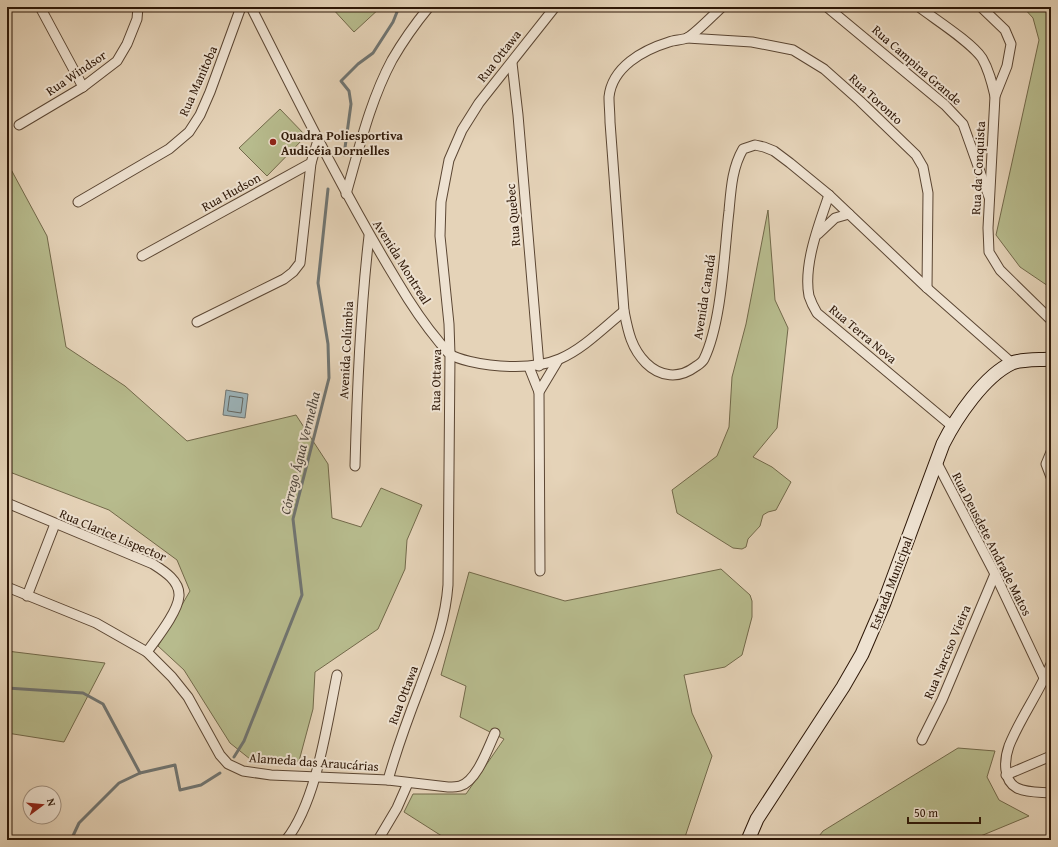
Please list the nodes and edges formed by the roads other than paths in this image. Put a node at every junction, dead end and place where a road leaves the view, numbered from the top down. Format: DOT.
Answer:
graph roads {
  1 [pos="40,7"];
  2 [pos="138,7"];
  3 [pos="241,7"];
  4 [pos="251,7"];
  5 [pos="428,7"];
  6 [pos="555,7"];
  7 [pos="722,7"];
  8 [pos="827,7"];
  9 [pos="919,7"];
  10 [pos="981,7"];
  11 [pos="687,38"];
  12 [pos="512,63"];
  13 [pos="83,87"];
  14 [pos="995,96"];
  15 [pos="19,125"];
  16 [pos="318,140"];
  17 [pos="311,163"];
  18 [pos="346,194"];
  19 [pos="829,195"];
  20 [pos="990,200"];
  21 [pos="78,202"];
  22 [pos="849,214"];
  23 [pos="369,236"];
  24 [pos="815,237"];
  25 [pos="142,256"];
  26 [pos="927,288"];
  27 [pos="624,311"];
  28 [pos="1051,320"];
  29 [pos="197,322"];
  30 [pos="450,354"];
  31 [pos="1051,359"];
  32 [pos="557,362"];
  33 [pos="1012,363"];
  34 [pos="539,366"];
  35 [pos="529,367"];
  36 [pos="539,392"];
  37 [pos="952,426"];
  38 [pos="1051,452"];
  39 [pos="937,463"];
  40 [pos="355,466"];
  41 [pos="1051,477"];
  42 [pos="7,504"];
  43 [pos="56,524"];
  44 [pos="540,571"];
  45 [pos="995,574"];
  46 [pos="7,587"];
  47 [pos="27,596"];
  48 [pos="147,652"];
  49 [pos="1051,664"];
  50 [pos="337,675"];
  51 [pos="1045,680"];
  52 [pos="495,733"];
  53 [pos="922,740"];
  54 [pos="1051,756"];
  55 [pos="1006,775"];
  56 [pos="314,776"];
  57 [pos="388,780"];
  58 [pos="408,783"];
  59 [pos="1051,793"];
  60 [pos="286,840"];
  61 [pos="378,840"];
  62 [pos="748,840"];
  1 -- 13 [label="street"];
  2 -- 13 [label="street, Rua Windsor"];
  3 -- 21 [label="street, Rua Manitoba"];
  4 -- 16 [label="street, Avenida Montreal"];
  5 -- 18 [label="street"];
  6 -- 12 [label="street, Rua Ottawa"];
  7 -- 11 [label="street, Avenida Canadá"];
  8 -- 20 [label="street, Rua Campina Grande"];
  9 -- 14 [label="street"];
  10 -- 14 [label="street, Rua da Conquista"];
  11 -- 26 [label="street, Rua Toronto"];
  11 -- 27 [label="street, Avenida Canadá"];
  12 -- 30 [label="street, Rua Ottawa"];
  12 -- 34 [label="street, Rua Quebec"];
  13 -- 15 [label="street, Rua Windsor"];
  14 -- 20 [label="street, Rua da Conquista"];
  16 -- 17 [label="street"];
  16 -- 18 [label="street, Avenida Montreal"];
  17 -- 25 [label="street, Rua Hudson"];
  17 -- 29 [label="street"];
  18 -- 23 [label="street, Avenida Montreal"];
  19 -- 22 [label="street, Avenida Canadá"];
  19 -- 24 [label="street, Rua Terra Nova"];
  19 -- 27 [label="street, Avenida Canadá"];
  20 -- 28 [label="street, Rua da Conquista"];
  22 -- 24 [label="street"];
  22 -- 26 [label="street, Avenida Canadá"];
  23 -- 30 [label="street, Avenida Montreal"];
  23 -- 40 [label="street, Avenida Colúmbia"];
  24 -- 37 [label="street, Rua Terra Nova"];
  26 -- 33 [label="street, Avenida Canadá"];
  27 -- 32 [label="street"];
  30 -- 35 [label="street"];
  30 -- 57 [label="street, Rua Ottawa"];
  31 -- 33 [label="main road"];
  32 -- 34 [label="street"];
  32 -- 36 [label="street"];
  33 -- 37 [label="main road, Estrada Municipal"];
  34 -- 35 [label="street"];
  35 -- 36 [label="street"];
  36 -- 44 [label="street"];
  37 -- 39 [label="main road, Estrada Municipal"];
  38 -- 41 [label="street"];
  39 -- 45 [label="street, Rua Deusdete Andrade Matos"];
  39 -- 62 [label="main road, Estrada Municipal"];
  42 -- 43 [label="street, Rua Clarice Lispector"];
  43 -- 47 [label="street"];
  43 -- 48 [label="street, Rua Clarice Lispector"];
  45 -- 51 [label="street, Rua Deusdete Andrade Matos"];
  45 -- 53 [label="street, Rua Narciso Vieira"];
  46 -- 47 [label="street, Alameda das Araucárias"];
  47 -- 48 [label="street, Alameda das Araucárias"];
  48 -- 56 [label="street, Alameda das Araucárias"];
  49 -- 51 [label="street"];
  50 -- 56 [label="street"];
  51 -- 55 [label="street"];
  52 -- 58 [label="street, Alameda das Araucárias"];
  54 -- 55 [label="street"];
  55 -- 59 [label="street"];
  56 -- 57 [label="street, Alameda das Araucárias"];
  56 -- 60 [label="street"];
  57 -- 58 [label="street, Alameda das Araucárias"];
  58 -- 61 [label="street"];
}
